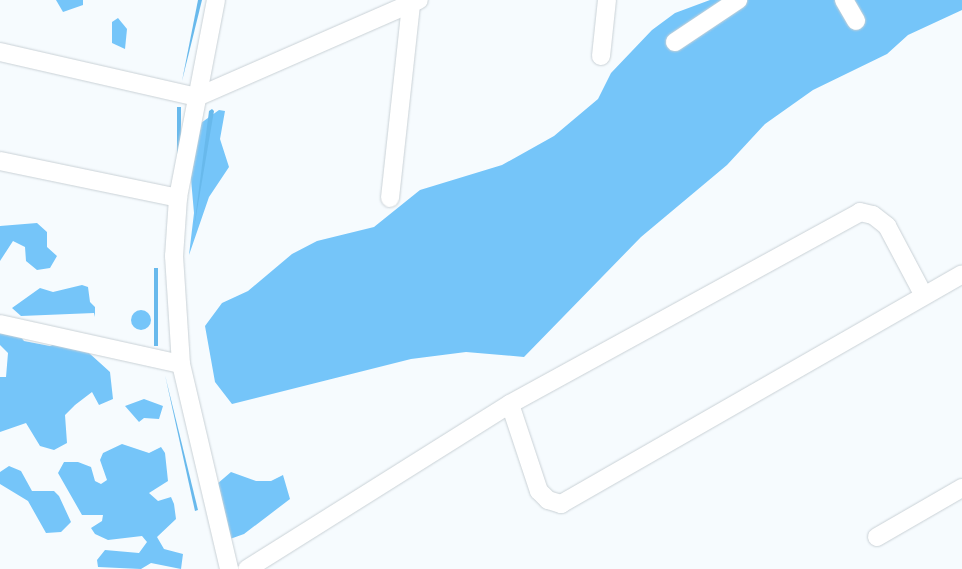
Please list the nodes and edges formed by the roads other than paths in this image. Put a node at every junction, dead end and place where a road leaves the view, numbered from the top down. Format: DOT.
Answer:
graph roads {
  1 [pos="216,0"];
  2 [pos="607,0"];
  3 [pos="738,0"];
  4 [pos="844,0"];
  5 [pos="415,2"];
  6 [pos="856,21"];
  7 [pos="675,42"];
  8 [pos="0,52"];
  9 [pos="601,56"];
  10 [pos="197,97"];
  11 [pos="0,161"];
  12 [pos="178,198"];
  13 [pos="390,198"];
  14 [pos="962,274"];
  15 [pos="922,294"];
  16 [pos="0,324"];
  17 [pos="181,364"];
  18 [pos="510,404"];
  19 [pos="962,488"];
  20 [pos="877,537"];
  21 [pos="230,569"];
  22 [pos="247,569"];
  1 -- 10 [label="street"];
  2 -- 9 [label="street"];
  3 -- 7 [label="street"];
  4 -- 6 [label="street"];
  5 -- 10 [label="street"];
  5 -- 13 [label="street"];
  8 -- 10 [label="street"];
  10 -- 12 [label="street"];
  11 -- 12 [label="street"];
  12 -- 17 [label="street"];
  14 -- 15 [label="street"];
  15 -- 18 [label="street"];
  15 -- 18 [label="street"];
  16 -- 17 [label="street"];
  17 -- 21 [label="street"];
  18 -- 22 [label="street"];
  19 -- 20 [label="street"];
}
